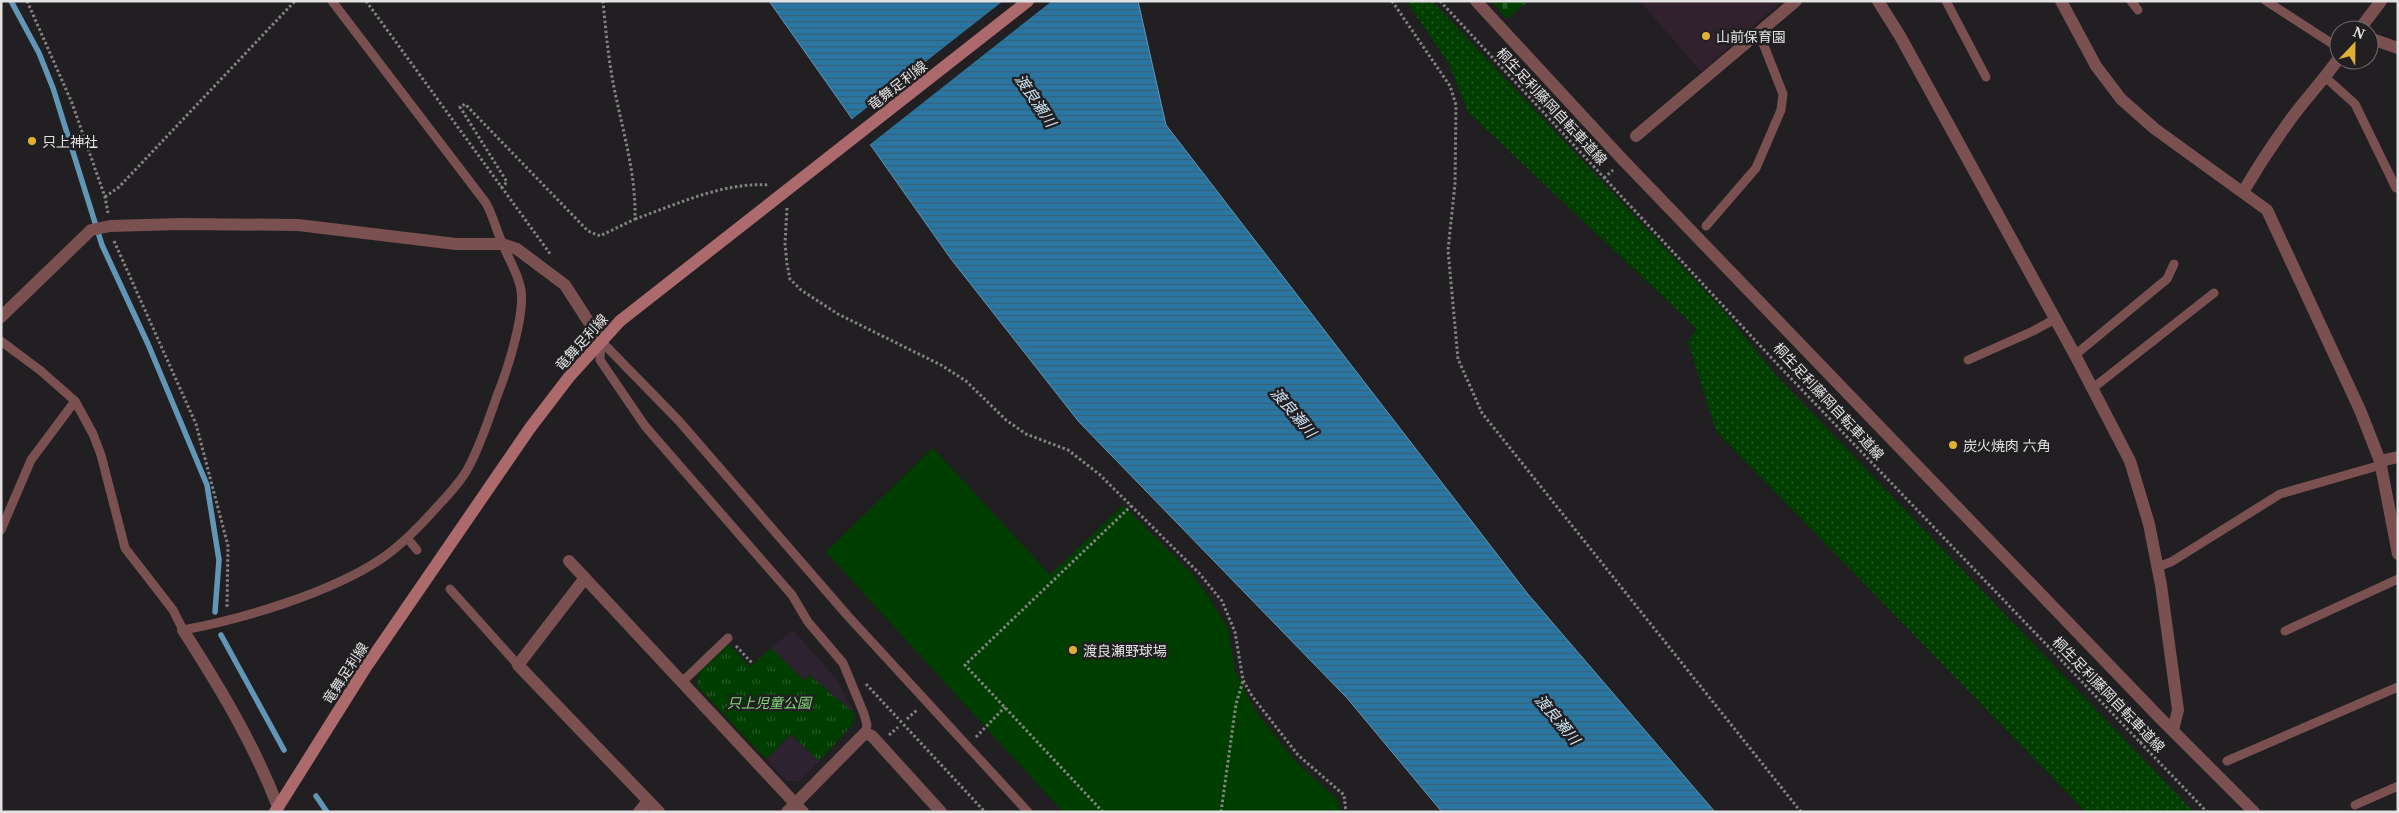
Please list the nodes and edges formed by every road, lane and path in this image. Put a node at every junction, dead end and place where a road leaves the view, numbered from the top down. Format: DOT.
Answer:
graph roads {
  1 [pos="27,1"];
  2 [pos="295,1"];
  3 [pos="332,1"];
  4 [pos="366,1"];
  5 [pos="603,1"];
  6 [pos="1028,1"];
  7 [pos="1392,1"];
  8 [pos="1440,1"];
  9 [pos="1476,1"];
  10 [pos="1796,1"];
  11 [pos="1878,1"];
  12 [pos="1946,1"];
  13 [pos="2061,1"];
  14 [pos="2131,1"];
  15 [pos="2266,1"];
  16 [pos="2381,1"];
  17 [pos="2138,10"];
  18 [pos="2367,20"];
  19 [pos="1759,33"];
  20 [pos="2379,41"];
  21 [pos="2329,42"];
  22 [pos="2398,48"];
  23 [pos="2330,70"];
  24 [pos="1986,77"];
  25 [pos="2325,77"];
  26 [pos="1636,136"];
  27 [pos="1608,175"];
  28 [pos="1604,178"];
  29 [pos="501,188"];
  30 [pos="2396,188"];
  31 [pos="776,189"];
  32 [pos="2243,192"];
  33 [pos="105,197"];
  34 [pos="787,204"];
  35 [pos="635,219"];
  36 [pos="110,226"];
  37 [pos="1706,226"];
  38 [pos="502,244"];
  39 [pos="554,260"];
  40 [pos="2174,264"];
  41 [pos="2214,293"];
  42 [pos="1,317"];
  43 [pos="2054,319"];
  44 [pos="602,340"];
  45 [pos="1,341"];
  46 [pos="2075,355"];
  47 [pos="1968,360"];
  48 [pos="2093,388"];
  49 [pos="75,402"];
  50 [pos="2398,457"];
  51 [pos="2381,463"];
  52 [pos="1131,506"];
  53 [pos="1,530"];
  54 [pos="408,539"];
  55 [pos="417,550"];
  56 [pos="2398,554"];
  57 [pos="569,561"];
  58 [pos="2157,566"];
  59 [pos="585,578"];
  60 [pos="2398,579"];
  61 [pos="450,589"];
  62 [pos="227,619"];
  63 [pos="183,630"];
  64 [pos="2285,631"];
  65 [pos="728,638"];
  66 [pos="843,663"];
  67 [pos="753,664"];
  68 [pos="518,665"];
  69 [pos="1243,680"];
  70 [pos="682,682"];
  71 [pos="2398,687"];
  72 [pos="921,706"];
  73 [pos="1005,707"];
  74 [pos="907,719"];
  75 [pos="898,727"];
  76 [pos="2173,730"];
  77 [pos="865,733"];
  78 [pos="2148,735"];
  79 [pos="887,738"];
  80 [pos="972,741"];
  81 [pos="2140,743"];
  82 [pos="2227,761"];
  83 [pos="2398,786"];
  84 [pos="648,801"];
  85 [pos="2354,805"];
  86 [pos="795,809"];
  87 [pos="278,810"];
  88 [pos="639,812"];
  89 [pos="659,812"];
  90 [pos="941,812"];
  91 [pos="985,812"];
  92 [pos="1028,812"];
  93 [pos="1103,812"];
  94 [pos="1221,812"];
  95 [pos="1346,812"];
  96 [pos="1801,812"];
  97 [pos="2207,812"];
  98 [pos="2254,812"];
  1 -- 33 [label="path"];
  2 -- 33 [label="path"];
  3 -- 38 [label="lane"];
  4 -- 29 [label="path"];
  5 -- 35 [label="path"];
  6 -- 44 [label="main road, 竜舞足利線, bridge"];
  7 -- 96 [label="path"];
  8 -- 28 [label="path, 桐生足利藤岡自転車道線"];
  9 -- 76 [label="street"];
  10 -- 19 [label="street"];
  11 -- 43 [label="street"];
  12 -- 24 [label="lane"];
  13 -- 32 [label="street"];
  14 -- 17 [label="lane"];
  15 -- 21 [label="lane"];
  16 -- 18 [label="street"];
  19 -- 26 [label="street"];
  19 -- 37 [label="lane"];
  20 -- 22 [label="street"];
  23 -- 25 [label="street"];
  25 -- 30 [label="lane"];
  25 -- 32 [label="street"];
  27 -- 28 [label="path"];
  28 -- 81 [label="path, 桐生足利藤岡自転車道線"];
  29 -- 35 [label="path"];
  29 -- 39 [label="path"];
  31 -- 35 [label="path"];
  32 -- 51 [label="street"];
  33 -- 36 [label="path"];
  34 -- 52 [label="path"];
  36 -- 38 [label="street"];
  36 -- 42 [label="street"];
  36 -- 62 [label="path"];
  38 -- 44 [label="street"];
  38 -- 54 [label="lane"];
  40 -- 46 [label="lane"];
  41 -- 48 [label="lane"];
  43 -- 46 [label="street"];
  43 -- 47 [label="lane"];
  44 -- 66 [label="lane"];
  44 -- 87 [label="main road, 竜舞足利線"];
  44 -- 92 [label="lane"];
  45 -- 49 [label="lane"];
  46 -- 48 [label="street"];
  48 -- 58 [label="street"];
  49 -- 53 [label="lane"];
  49 -- 63 [label="lane"];
  50 -- 51 [label="street"];
  51 -- 56 [label="street"];
  51 -- 58 [label="lane"];
  52 -- 69 [label="path"];
  52 -- 73 [label="path"];
  54 -- 55 [label="lane"];
  54 -- 62 [label="lane"];
  57 -- 59 [label="street"];
  58 -- 76 [label="street"];
  59 -- 68 [label="street"];
  59 -- 70 [label="street"];
  60 -- 64 [label="lane"];
  61 -- 68 [label="lane"];
  62 -- 63 [label="lane"];
  63 -- 87 [label="street"];
  65 -- 67 [label="path"];
  65 -- 70 [label="lane"];
  66 -- 77 [label="lane"];
  66 -- 91 [label="path"];
  68 -- 84 [label="street"];
  69 -- 94 [label="path"];
  69 -- 95 [label="path"];
  70 -- 86 [label="street"];
  71 -- 82 [label="lane"];
  72 -- 74 [label="path"];
  73 -- 80 [label="path"];
  73 -- 93 [label="path"];
  75 -- 79 [label="path"];
  76 -- 98 [label="street"];
  77 -- 86 [label="street"];
  77 -- 90 [label="street"];
  78 -- 81 [label="path"];
  81 -- 97 [label="path, 桐生足利藤岡自転車道線"];
  83 -- 85 [label="lane"];
  84 -- 88 [label="street"];
  84 -- 89 [label="street"];
}
